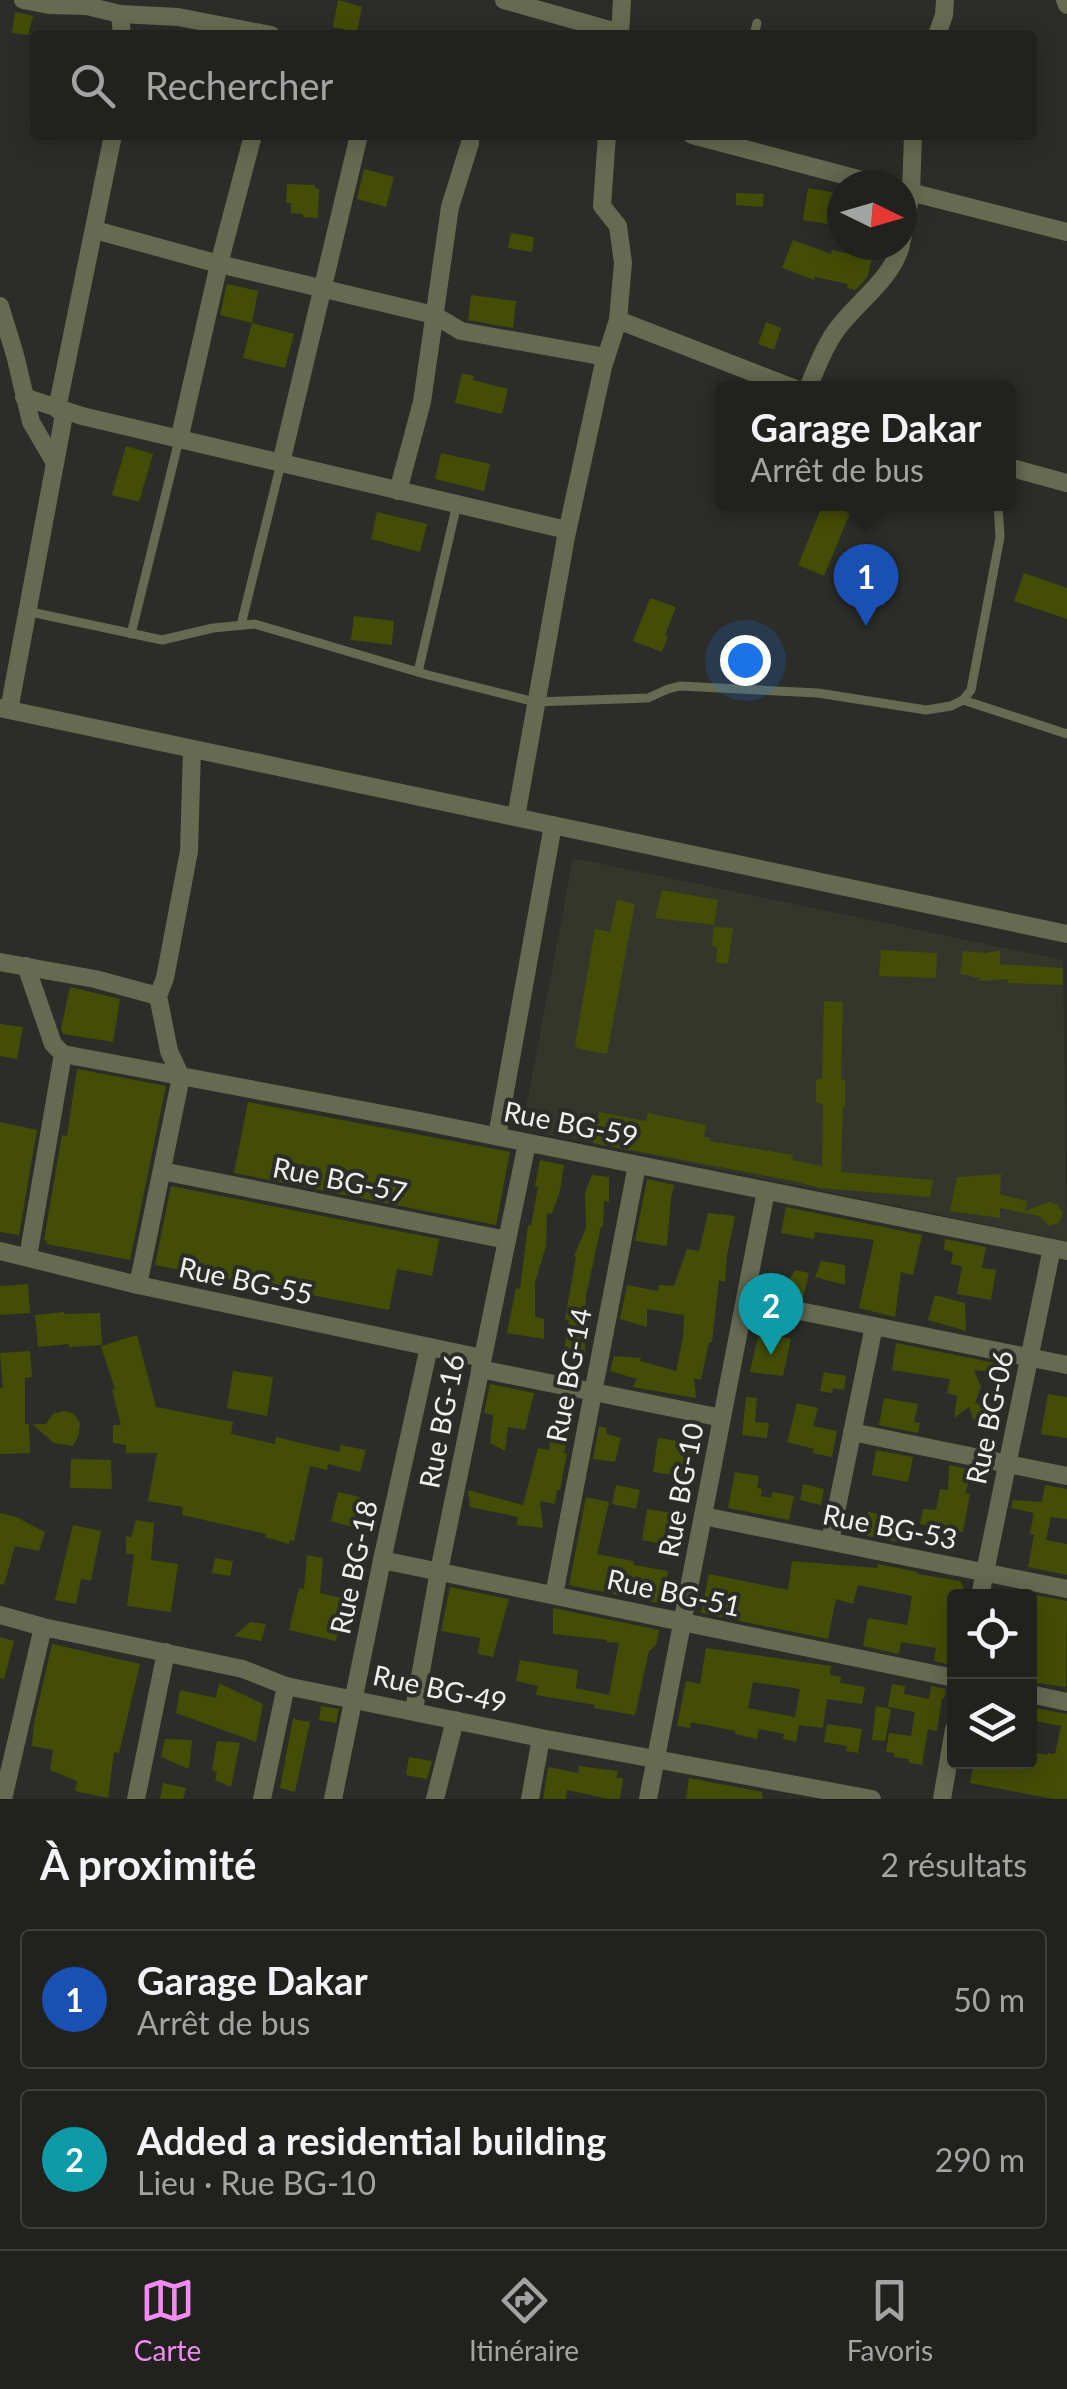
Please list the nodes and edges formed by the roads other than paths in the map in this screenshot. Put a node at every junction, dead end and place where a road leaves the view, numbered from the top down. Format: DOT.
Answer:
graph roads {
  1 [pos="23,0"];
  2 [pos="504,0"];
  3 [pos="622,0"];
  4 [pos="945,0"];
  5 [pos="96,5"];
  6 [pos="120,14"];
  7 [pos="757,23"];
  8 [pos="122,30"];
  9 [pos="245,30"];
  10 [pos="606,30"];
  11 [pos="620,30"];
  12 [pos="755,30"];
  13 [pos="938,30"];
  14 [pos="112,140"];
  15 [pos="251,140"];
  16 [pos="358,140"];
  17 [pos="607,140"];
  18 [pos="730,140"];
  19 [pos="912,140"];
  20 [pos="470,143"];
  21 [pos="831,170"];
  22 [pos="909,170"];
  23 [pos="917,194"];
  24 [pos="95,230"];
  25 [pos="1067,232"];
  26 [pos="894,260"];
  27 [pos="220,264"];
  28 [pos="321,288"];
  29 [pos="0,306"];
  30 [pos="434,314"];
  31 [pos="618,320"];
  32 [pos="606,358"];
  33 [pos="775,381"];
  34 [pos="811,381"];
  35 [pos="24,397"];
  36 [pos="57,409"];
  37 [pos="179,440"];
  38 [pos="55,463"];
  39 [pos="281,463"];
  40 [pos="1016,470"];
  41 [pos="1067,483"];
  42 [pos="398,491"];
  43 [pos="457,504"];
  44 [pos="998,511"];
  45 [pos="567,530"];
  46 [pos="26,611"];
  47 [pos="241,625"];
  48 [pos="130,634"];
  49 [pos="418,672"];
  50 [pos="964,700"];
  51 [pos="535,702"];
  52 [pos="4,709"];
  53 [pos="1067,734"];
  54 [pos="192,749"];
  55 [pos="516,817"];
  56 [pos="554,825"];
  57 [pos="1067,934"];
  58 [pos="0,962"];
  59 [pos="26,966"];
  60 [pos="158,996"];
  61 [pos="63,1054"];
  62 [pos="181,1076"];
  63 [pos="496,1136"];
  64 [pos="527,1143"];
  65 [pos="637,1165"];
  66 [pos="162,1171"];
  67 [pos="766,1190"];
  68 [pos="507,1240"];
  69 [pos="1059,1250"];
  70 [pos="0,1252"];
  71 [pos="28,1258"];
  72 [pos="138,1285"];
  73 [pos="745,1300"];
  74 [pos="874,1326"];
  75 [pos="430,1347"];
  76 [pos="1030,1357"];
  77 [pos="481,1364"];
  78 [pos="1067,1365"];
  79 [pos="593,1392"];
  80 [pos="722,1418"];
  81 [pos="852,1432"];
  82 [pos="1007,1464"];
  83 [pos="1067,1476"];
  84 [pos="703,1516"];
  85 [pos="830,1542"];
  86 [pos="382,1560"];
  87 [pos="438,1572"];
  88 [pos="985,1573"];
  89 [pos="982,1589"];
  90 [pos="1067,1589"];
  91 [pos="554,1595"];
  92 [pos="0,1615"];
  93 [pos="682,1622"];
  94 [pos="43,1627"];
  95 [pos="166,1652"];
  96 [pos="947,1677"];
  97 [pos="286,1686"];
  98 [pos="1037,1696"];
  99 [pos="354,1698"];
  100 [pos="1067,1702"];
  101 [pos="414,1710"];
  102 [pos="455,1720"];
  103 [pos="541,1738"];
  104 [pos="656,1758"];
  105 [pos="6,1759"];
  106 [pos="947,1769"];
  107 [pos="4,1799"];
  108 [pos="136,1799"];
  109 [pos="262,1799"];
  110 [pos="333,1799"];
  111 [pos="435,1799"];
  112 [pos="530,1799"];
  113 [pos="648,1799"];
  114 [pos="872,1799"];
  115 [pos="942,1799"];
  1 -- 5 [label="street"];
  2 -- 10 [label="street"];
  3 -- 11 [label="street"];
  4 -- 13 [label="street"];
  5 -- 6 [label="street"];
  6 -- 8 [label="street"];
  6 -- 9 [label="street"];
  7 -- 12 [label="lane"];
  14 -- 24 [label="street"];
  15 -- 27 [label="street"];
  16 -- 28 [label="street"];
  17 -- 31 [label="street"];
  18 -- 21 [label="street"];
  19 -- 22 [label="street"];
  20 -- 30 [label="street"];
  23 -- 25 [label="street"];
  24 -- 27 [label="street"];
  24 -- 36 [label="street"];
  26 -- 34 [label="street"];
  27 -- 28 [label="street"];
  27 -- 37 [label="street"];
  28 -- 30 [label="street"];
  28 -- 39 [label="street"];
  29 -- 35 [label="street"];
  30 -- 32 [label="street"];
  30 -- 42 [label="street"];
  31 -- 32 [label="street"];
  31 -- 33 [label="street"];
  32 -- 45 [label="street"];
  35 -- 36 [label="street"];
  35 -- 38 [label="street"];
  36 -- 37 [label="street"];
  36 -- 38 [label="street"];
  37 -- 39 [label="street"];
  37 -- 48 [label="lane"];
  38 -- 46 [label="street"];
  39 -- 42 [label="street"];
  39 -- 47 [label="lane"];
  40 -- 41 [label="street"];
  42 -- 43 [label="street"];
  43 -- 45 [label="street"];
  43 -- 49 [label="lane"];
  44 -- 50 [label="lane"];
  45 -- 51 [label="street"];
  46 -- 48 [label="lane"];
  46 -- 52 [label="street"];
  47 -- 48 [label="lane"];
  47 -- 49 [label="lane"];
  49 -- 51 [label="lane"];
  50 -- 51 [label="lane"];
  50 -- 53 [label="lane"];
  51 -- 55 [label="street"];
  52 -- 54 [label="street"];
  54 -- 55 [label="street"];
  54 -- 60 [label="street"];
  55 -- 56 [label="street"];
  56 -- 57 [label="street"];
  56 -- 63 [label="street"];
  58 -- 59 [label="street"];
  59 -- 60 [label="street"];
  59 -- 61 [label="street"];
  60 -- 62 [label="street"];
  61 -- 62 [label="street, Rue BG-59"];
  61 -- 71 [label="street"];
  62 -- 63 [label="street, Rue BG-59"];
  62 -- 66 [label="street"];
  63 -- 64 [label="street, Rue BG-59"];
  64 -- 65 [label="street, Rue BG-59"];
  64 -- 68 [label="street, Rue BG-16"];
  65 -- 67 [label="street, Rue BG-59"];
  65 -- 79 [label="street, Rue BG-14"];
  66 -- 68 [label="street, Rue BG-57"];
  66 -- 72 [label="street"];
  67 -- 69 [label="street, Rue BG-59"];
  67 -- 73 [label="street, Rue BG-10"];
  68 -- 77 [label="street, Rue BG-16"];
  69 -- 76 [label="street, Rue BG-06"];
  70 -- 71 [label="street, Rue BG-55"];
  71 -- 72 [label="street, Rue BG-55"];
  72 -- 75 [label="street, Rue BG-55"];
  73 -- 74 [label="street"];
  73 -- 80 [label="street, Rue BG-10"];
  74 -- 76 [label="street"];
  74 -- 81 [label="street"];
  75 -- 77 [label="street, Rue BG-55"];
  75 -- 86 [label="street, Rue BG-18"];
  76 -- 78 [label="street"];
  76 -- 82 [label="street, Rue BG-06"];
  77 -- 79 [label="street, Rue BG-55"];
  77 -- 87 [label="street, Rue BG-16"];
  79 -- 80 [label="street, Rue BG-55"];
  79 -- 91 [label="street, Rue BG-14"];
  80 -- 84 [label="street, Rue BG-10"];
  81 -- 82 [label="street"];
  81 -- 85 [label="street"];
  82 -- 83 [label="street"];
  82 -- 88 [label="street, Rue BG-06"];
  84 -- 85 [label="street, Rue BG-53"];
  84 -- 93 [label="street, Rue BG-10"];
  85 -- 88 [label="street, Rue BG-53"];
  86 -- 87 [label="street, Rue BG-51"];
  86 -- 99 [label="street, Rue BG-18"];
  87 -- 91 [label="street, Rue BG-51"];
  87 -- 101 [label="street, Rue BG-16"];
  88 -- 89 [label="street, Rue BG-06"];
  88 -- 90 [label="street, Rue BG-53"];
  91 -- 93 [label="street, Rue BG-51"];
  92 -- 94 [label="street, Rue BG-49"];
  93 -- 96 [label="street, Rue BG-51"];
  93 -- 104 [label="street, Rue BG-10"];
  94 -- 95 [label="street, Rue BG-49"];
  94 -- 105 [label="street"];
  95 -- 97 [label="street, Rue BG-49"];
  95 -- 108 [label="street"];
  97 -- 99 [label="street, Rue BG-49"];
  97 -- 109 [label="street"];
  98 -- 100 [label="street"];
  99 -- 101 [label="street, Rue BG-49"];
  99 -- 110 [label="street, Rue BG-18"];
  101 -- 102 [label="street, Rue BG-49"];
  102 -- 103 [label="street, Rue BG-49"];
  102 -- 111 [label="street"];
  103 -- 104 [label="street, Rue BG-49"];
  103 -- 112 [label="street"];
  104 -- 113 [label="street, Rue BG-10"];
  104 -- 114 [label="street, Rue BG-49"];
  105 -- 107 [label="street"];
  106 -- 115 [label="street"];
}
